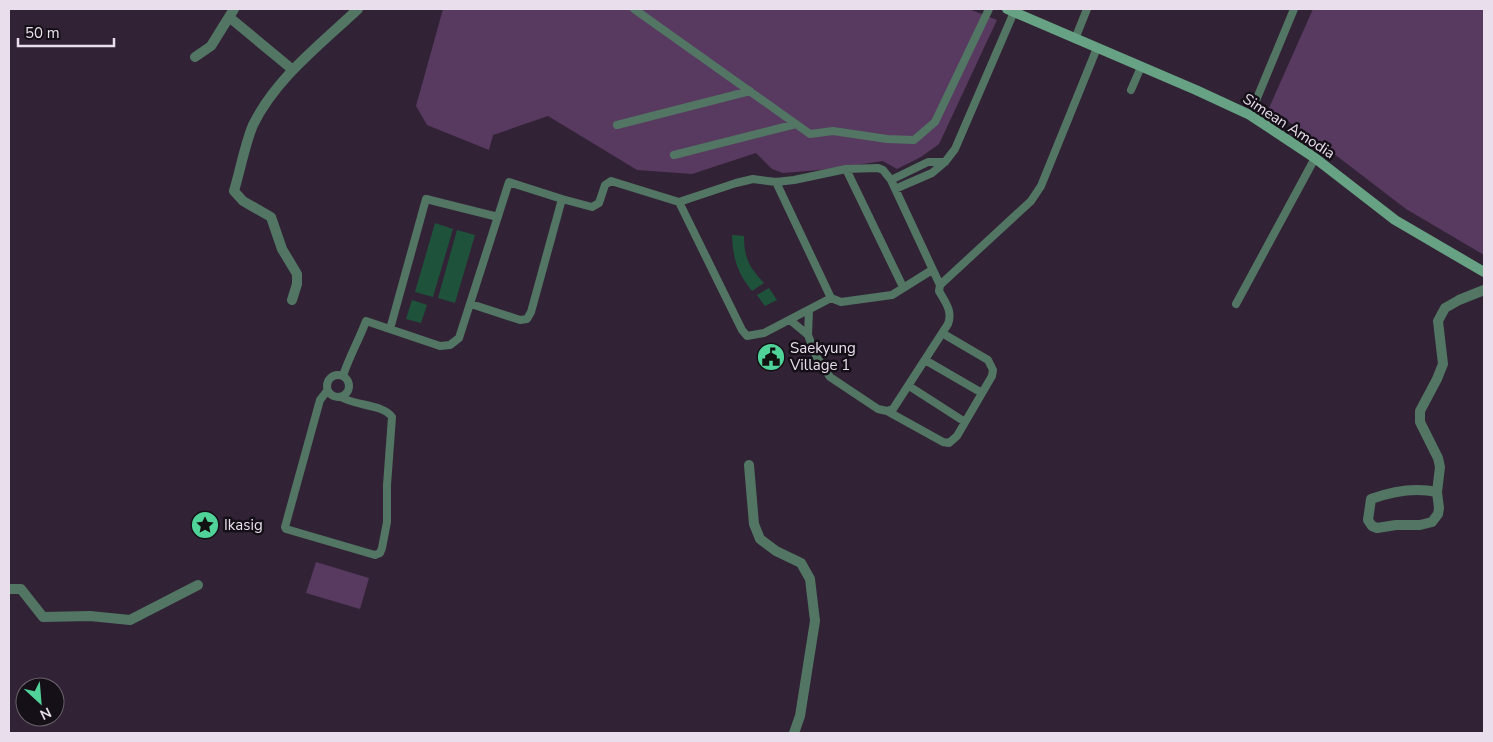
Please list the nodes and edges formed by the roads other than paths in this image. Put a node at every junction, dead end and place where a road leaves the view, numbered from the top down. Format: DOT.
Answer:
graph roads {
  1 [pos="358,9"];
  2 [pos="634,9"];
  3 [pos="989,9"];
  4 [pos="1087,9"];
  5 [pos="1294,9"];
  6 [pos="1010,10"];
  7 [pos="231,13"];
  8 [pos="1075,39"];
  9 [pos="1097,48"];
  10 [pos="195,56"];
  11 [pos="1141,67"];
  12 [pos="293,70"];
  13 [pos="1131,90"];
  14 [pos="750,91"];
  15 [pos="1250,115"];
  16 [pos="796,124"];
  17 [pos="617,125"];
  18 [pos="674,155"];
  19 [pos="1315,158"];
  20 [pos="945,162"];
  21 [pos="846,169"];
  22 [pos="891,180"];
  23 [pos="776,182"];
  24 [pos="895,189"];
  25 [pos="562,199"];
  26 [pos="678,202"];
  27 [pos="498,217"];
  28 [pos="932,270"];
  29 [pos="1484,272"];
  30 [pos="940,285"];
  31 [pos="903,287"];
  32 [pos="1484,290"];
  33 [pos="831,298"];
  34 [pos="292,300"];
  35 [pos="471,304"];
  36 [pos="1236,304"];
  37 [pos="809,310"];
  38 [pos="790,320"];
  39 [pos="390,329"];
  40 [pos="942,333"];
  41 [pos="808,335"];
  42 [pos="925,360"];
  43 [pos="343,376"];
  44 [pos="909,386"];
  45 [pos="327,391"];
  46 [pos="982,393"];
  47 [pos="341,397"];
  48 [pos="887,411"];
  49 [pos="965,422"];
  50 [pos="749,465"];
  51 [pos="1437,492"];
  52 [pos="198,585"];
  53 [pos="9,589"];
  54 [pos="794,733"];
  1 -- 12 [label="street"];
  2 -- 14 [label="lane"];
  3 -- 16 [label="lane"];
  4 -- 8 [label="lane"];
  5 -- 15 [label="lane"];
  6 -- 8 [label="street, Simean Amodia"];
  6 -- 20 [label="lane"];
  7 -- 10 [label="street"];
  7 -- 12 [label="street"];
  8 -- 9 [label="street, Simean Amodia"];
  9 -- 11 [label="street, Simean Amodia"];
  9 -- 30 [label="lane"];
  11 -- 13 [label="lane"];
  11 -- 15 [label="street, Simean Amodia"];
  12 -- 34 [label="street"];
  14 -- 16 [label="lane"];
  14 -- 17 [label="lane"];
  15 -- 19 [label="street, Simean Amodia"];
  16 -- 18 [label="lane"];
  19 -- 29 [label="street, Simean Amodia"];
  19 -- 36 [label="lane"];
  20 -- 22 [label="lane"];
  20 -- 24 [label="lane"];
  21 -- 22 [label="lane"];
  21 -- 23 [label="lane"];
  21 -- 31 [label="lane"];
  22 -- 24 [label="lane"];
  23 -- 26 [label="lane"];
  23 -- 33 [label="lane"];
  24 -- 28 [label="lane"];
  25 -- 26 [label="lane"];
  25 -- 27 [label="lane"];
  25 -- 35 [label="lane"];
  26 -- 38 [label="lane"];
  27 -- 35 [label="lane"];
  27 -- 39 [label="lane"];
  28 -- 30 [label="lane"];
  28 -- 31 [label="lane"];
  30 -- 40 [label="lane"];
  31 -- 33 [label="lane"];
  32 -- 51 [label="street"];
  33 -- 37 [label="lane"];
  35 -- 39 [label="lane"];
  37 -- 38 [label="lane"];
  37 -- 41 [label="lane"];
  38 -- 41 [label="lane"];
  39 -- 43 [label="lane"];
  40 -- 42 [label="lane"];
  40 -- 46 [label="lane"];
  41 -- 48 [label="lane"];
  42 -- 44 [label="lane"];
  42 -- 46 [label="lane"];
  43 -- 45 [label="lane"];
  43 -- 47 [label="lane"];
  44 -- 48 [label="lane"];
  44 -- 49 [label="lane"];
  45 -- 47 [label="lane"];
  45 -- 47 [label="lane"];
  46 -- 49 [label="lane"];
  48 -- 49 [label="lane"];
  50 -- 54 [label="street"];
  51 -- 51 [label="street"];
  52 -- 53 [label="street"];
}
